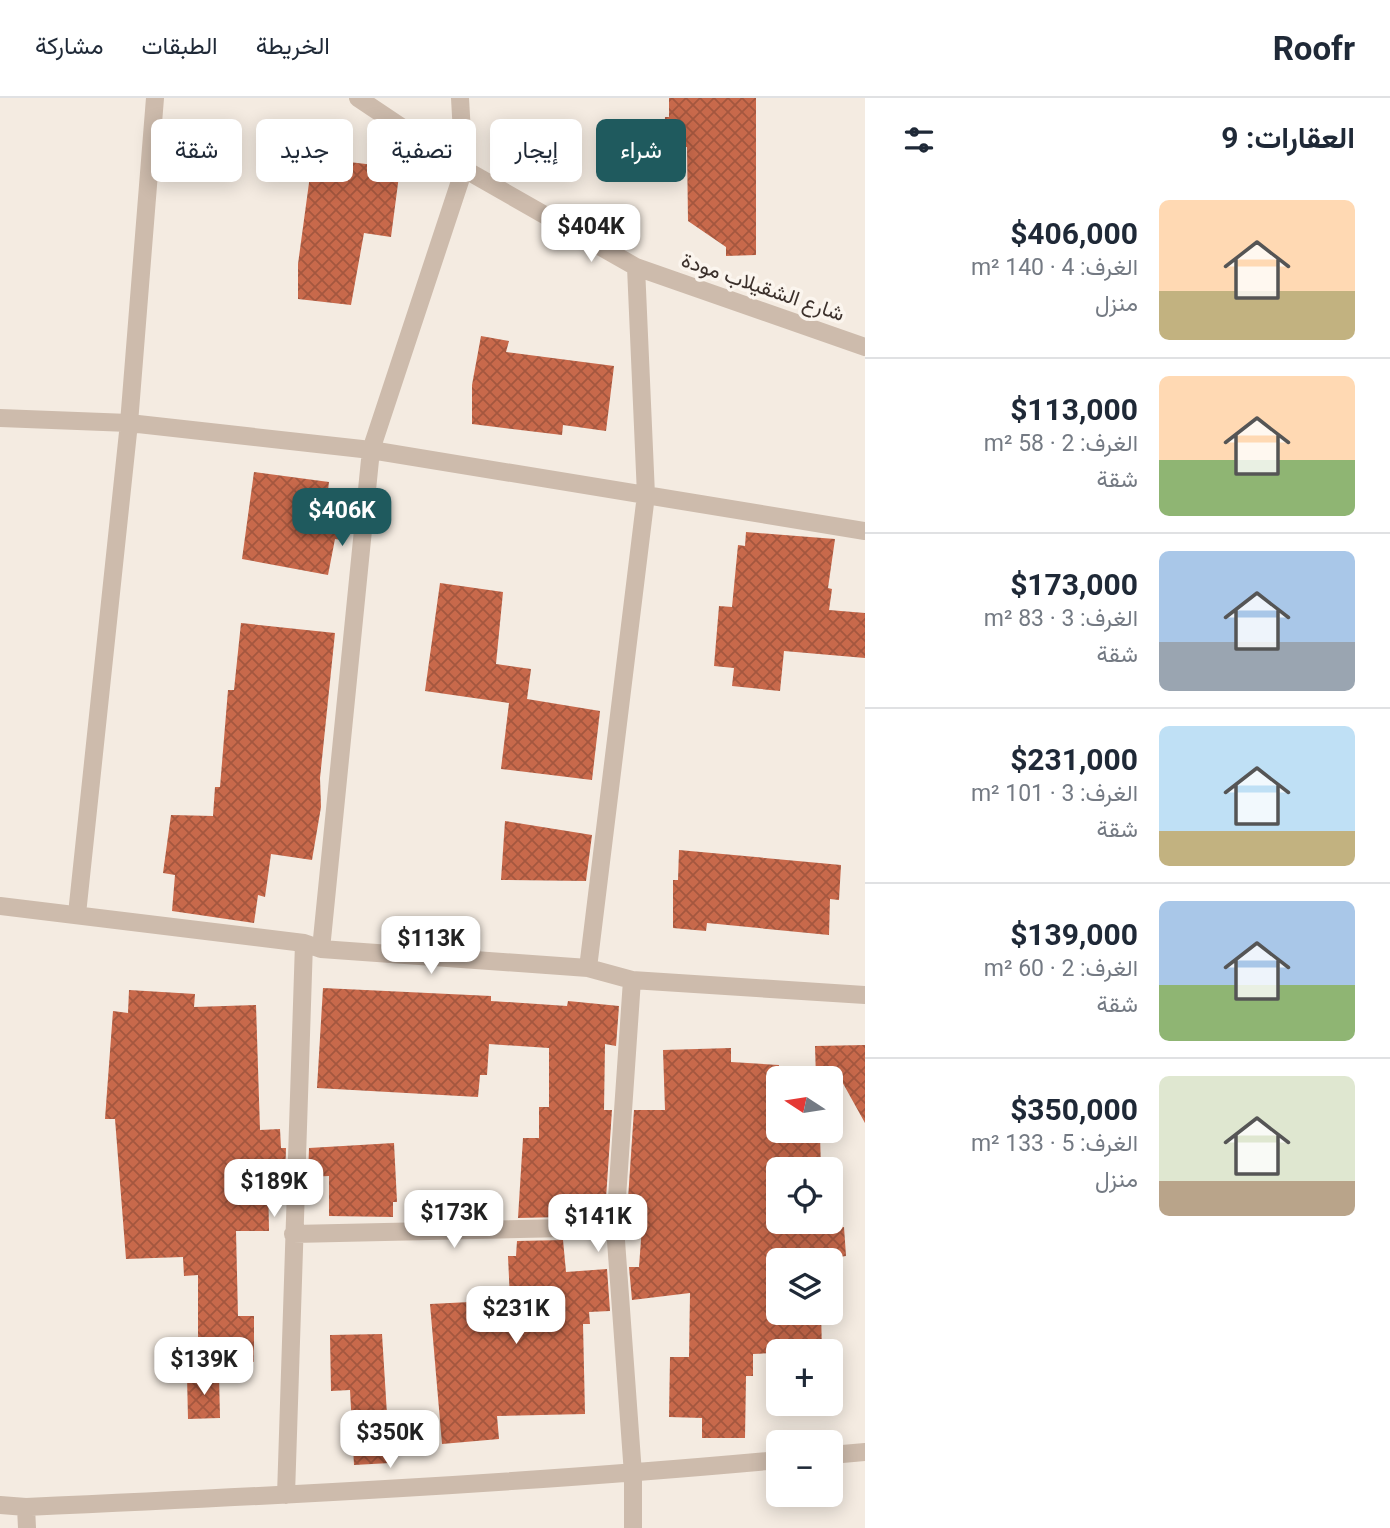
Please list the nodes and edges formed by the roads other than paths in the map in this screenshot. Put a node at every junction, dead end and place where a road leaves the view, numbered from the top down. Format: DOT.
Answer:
graph roads {
  1 [pos="155,98"];
  2 [pos="358,98"];
  3 [pos="460,98"];
  4 [pos="389,119"];
  5 [pos="461,119"];
  6 [pos="476,176"];
  7 [pos="460,182"];
  8 [pos="636,267"];
  9 [pos="865,347"];
  10 [pos="0,418"];
  11 [pos="129,423"];
  12 [pos="371,450"];
  13 [pos="646,495"];
  14 [pos="865,531"];
  15 [pos="0,906"];
  16 [pos="77,914"];
  17 [pos="313,946"];
  18 [pos="588,968"];
  19 [pos="632,980"];
  20 [pos="865,995"];
  21 [pos="615,1227"];
  22 [pos="293,1234"];
  23 [pos="865,1452"];
  24 [pos="843,1454"];
  25 [pos="766,1461"];
  26 [pos="633,1474"];
  27 [pos="286,1495"];
  28 [pos="0,1505"];
  29 [pos="26,1507"];
  30 [pos="27,1528"];
  31 [pos="633,1528"];
  1 -- 11 [label="street"];
  2 -- 4 [label="street, شارع الشقيلاب مودة"];
  3 -- 5 [label="street"];
  6 -- 8 [label="street, شارع الشقيلاب مودة"];
  7 -- 12 [label="street"];
  8 -- 9 [label="street, شارع الشقيلاب مودة"];
  8 -- 13 [label="street"];
  10 -- 11 [label="street"];
  11 -- 12 [label="street"];
  11 -- 16 [label="street"];
  12 -- 13 [label="street"];
  12 -- 17 [label="street"];
  13 -- 14 [label="street"];
  13 -- 18 [label="street"];
  15 -- 16 [label="street"];
  16 -- 17 [label="street"];
  17 -- 18 [label="street"];
  17 -- 22 [label="street"];
  18 -- 19 [label="street"];
  19 -- 20 [label="street"];
  19 -- 21 [label="street"];
  21 -- 22 [label="street"];
  21 -- 26 [label="street"];
  22 -- 27 [label="street"];
  23 -- 24 [label="street"];
  25 -- 26 [label="street"];
  26 -- 27 [label="street"];
  26 -- 31 [label="street"];
  27 -- 29 [label="street"];
  28 -- 29 [label="street"];
  29 -- 30 [label="street"];
}
